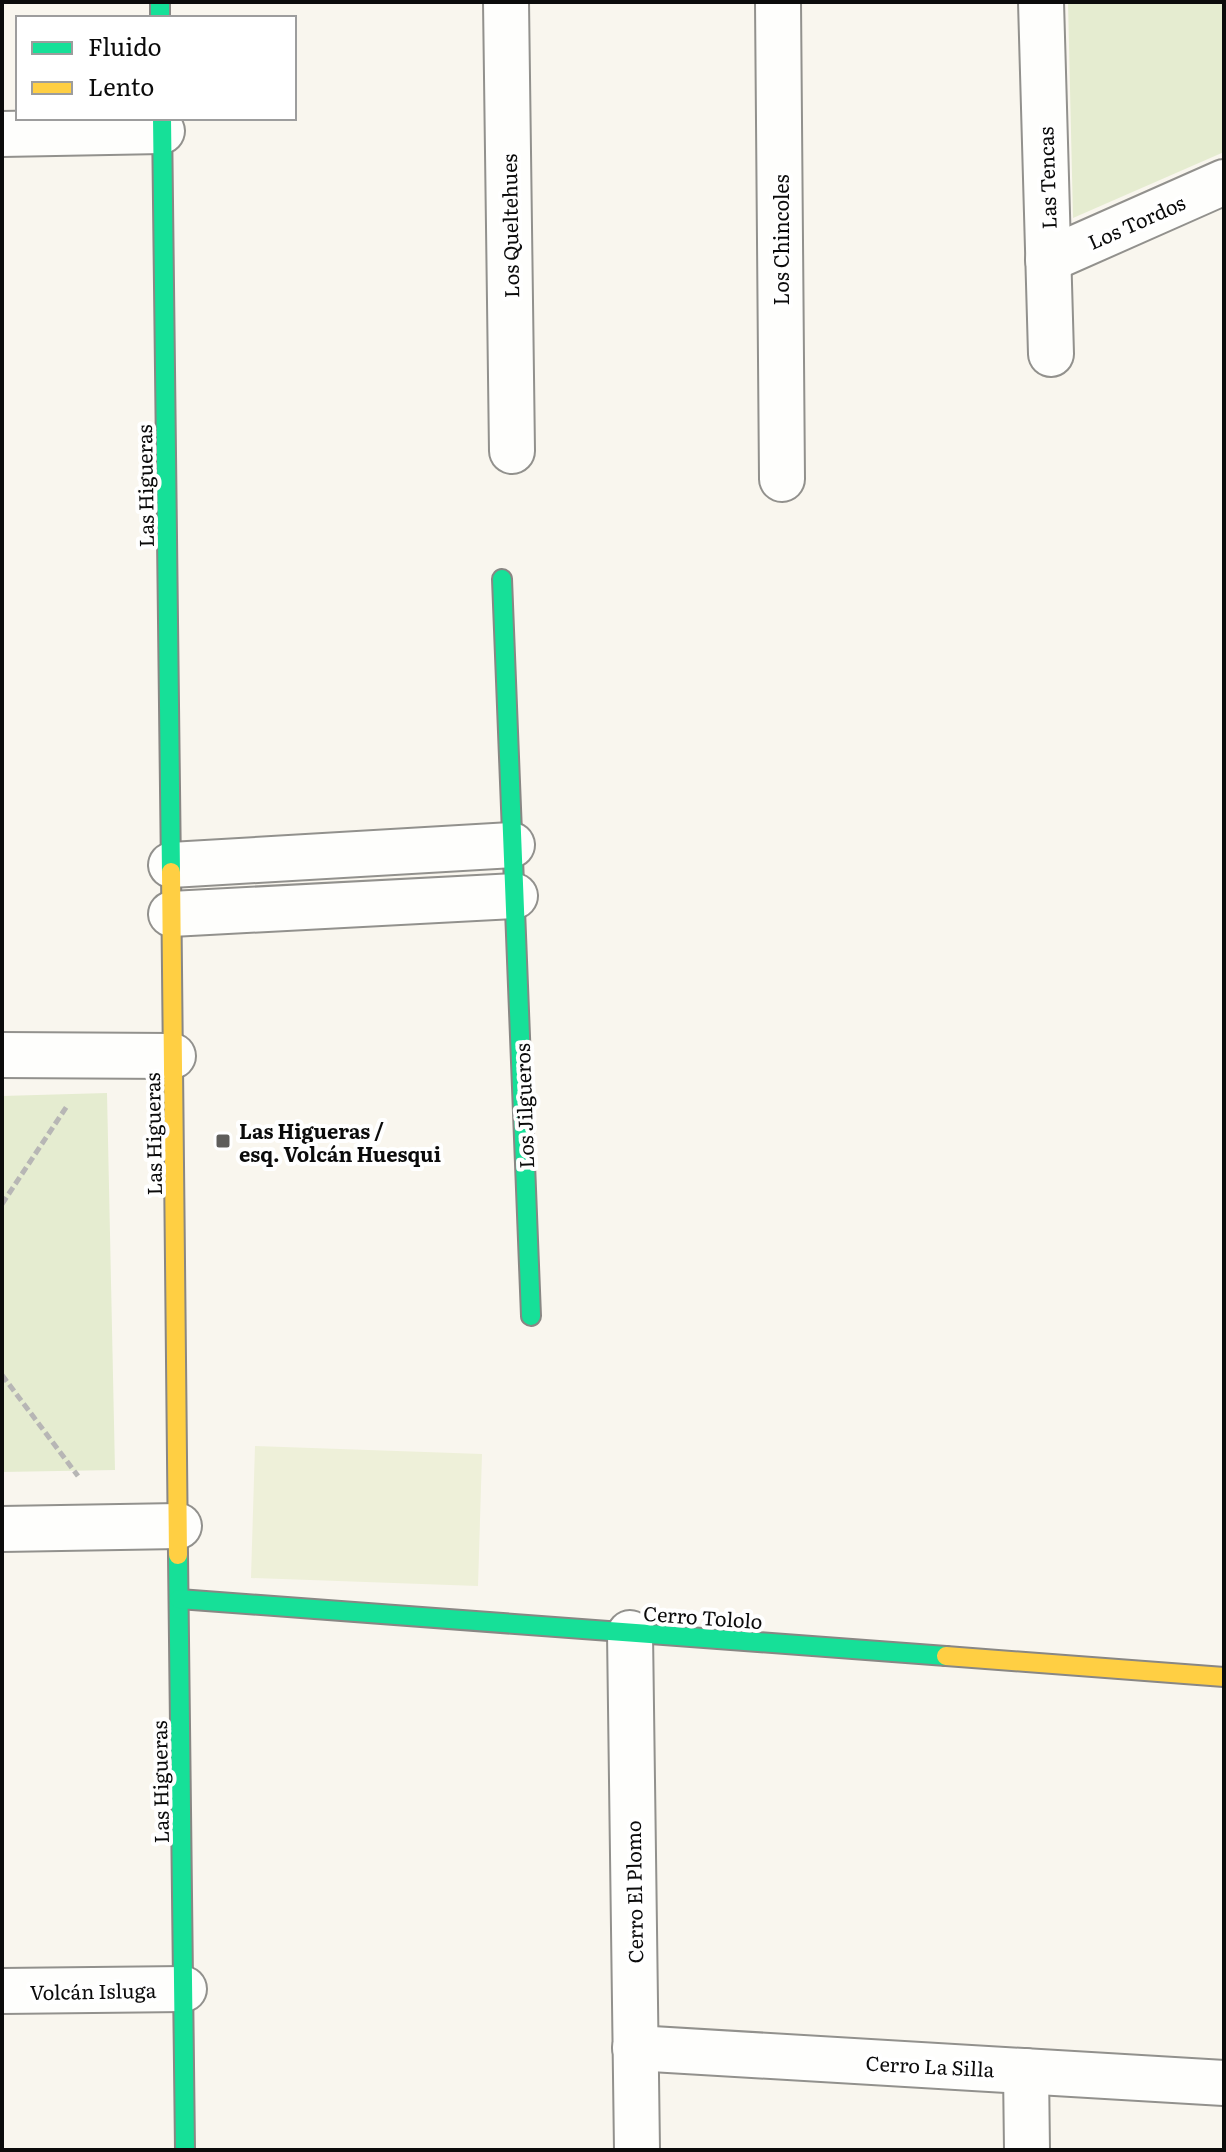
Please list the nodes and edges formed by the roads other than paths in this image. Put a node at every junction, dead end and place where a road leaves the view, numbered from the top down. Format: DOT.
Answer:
graph roads {
  1 [pos="506,2"];
  2 [pos="778,2"];
  3 [pos="1041,2"];
  4 [pos="162,124"];
  5 [pos="2,134"];
  6 [pos="1224,182"];
  7 [pos="1048,260"];
  8 [pos="1051,354"];
  9 [pos="512,451"];
  10 [pos="782,479"];
  11 [pos="502,579"];
  12 [pos="512,845"];
  13 [pos="171,865"];
  14 [pos="515,896"];
  15 [pos="171,914"];
  16 [pos="2,1055"];
  17 [pos="173,1056"];
  18 [pos="531,1316"];
  19 [pos="179,1526"];
  20 [pos="2,1529"];
  21 [pos="179,1599"];
  22 [pos="630,1633"];
  23 [pos="1224,1677"];
  24 [pos="184,1989"];
  25 [pos="2,1991"];
  26 [pos="635,2048"];
  27 [pos="1026,2071"];
  28 [pos="1224,2083"];
  29 [pos="185,2150"];
  30 [pos="637,2150"];
  31 [pos="1027,2150"];
  1 -- 9 [label="street, Los Queltehues"];
  2 -- 10 [label="street, Los Chincoles"];
  3 -- 7 [label="street, Las Tencas"];
  4 -- 5 [label="street"];
  4 -- 13 [label="street, Las Higueras"];
  6 -- 7 [label="street, Los Tordos"];
  7 -- 8 [label="street, Las Tencas"];
  11 -- 12 [label="street, Los Jilgueros"];
  12 -- 13 [label="street"];
  12 -- 14 [label="street, Los Jilgueros"];
  13 -- 15 [label="street, Las Higueras"];
  14 -- 15 [label="street"];
  14 -- 18 [label="street, Los Jilgueros"];
  15 -- 17 [label="street, Las Higueras"];
  16 -- 17 [label="street"];
  17 -- 19 [label="street, Las Higueras"];
  19 -- 20 [label="street"];
  19 -- 21 [label="street, Las Higueras"];
  21 -- 22 [label="street, Cerro Tololo"];
  21 -- 24 [label="street, Las Higueras"];
  22 -- 23 [label="street, Cerro Tololo"];
  22 -- 26 [label="street, Cerro El Plomo"];
  24 -- 25 [label="street, Volcán Isluga"];
  24 -- 29 [label="street, Las Higueras"];
  26 -- 27 [label="street, Cerro La Silla"];
  26 -- 30 [label="street, Cerro El Plomo"];
  27 -- 28 [label="street, Cerro La Silla"];
  27 -- 31 [label="street"];
}
